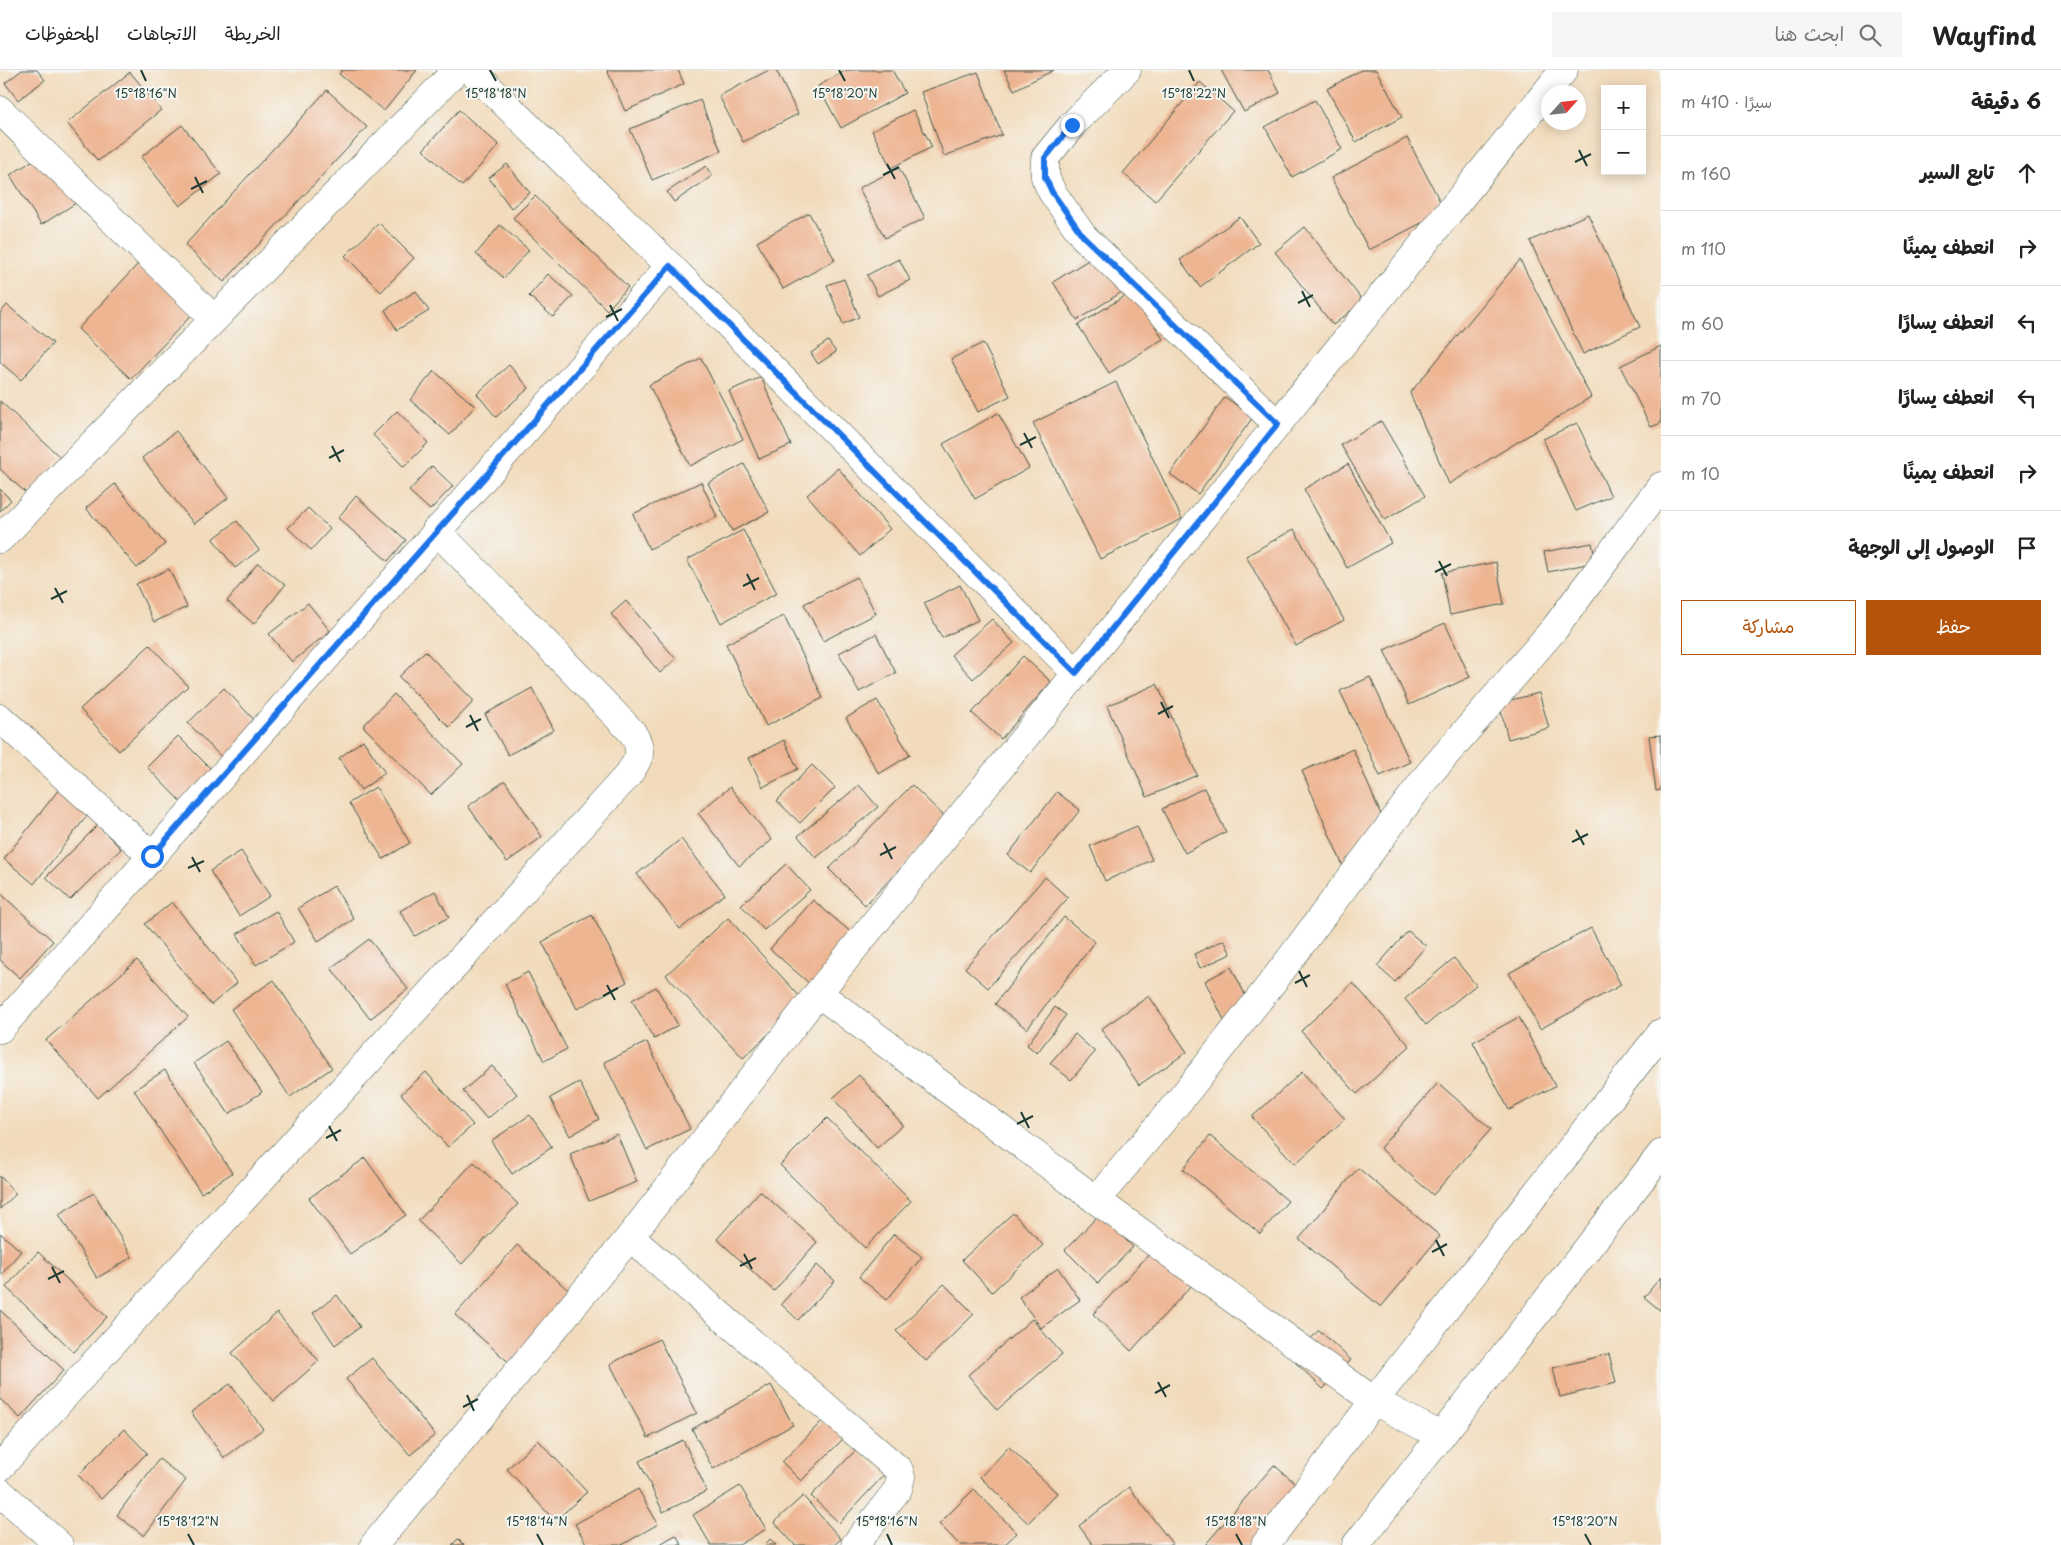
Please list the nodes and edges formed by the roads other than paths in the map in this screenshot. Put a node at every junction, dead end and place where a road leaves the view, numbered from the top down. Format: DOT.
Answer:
graph roads {
  1 [pos="457,70"];
  2 [pos="471,70"];
  3 [pos="1127,70"];
  4 [pos="1564,70"];
  5 [pos="0,110"];
  6 [pos="670,266"];
  7 [pos="214,319"];
  8 [pos="1278,424"];
  9 [pos="1661,486"];
  10 [pos="436,530"];
  11 [pos="0,539"];
  12 [pos="1076,673"];
  13 [pos="0,718"];
  14 [pos="152,856"];
  15 [pos="818,993"];
  16 [pos="0,1029"];
  17 [pos="1661,1034"];
  18 [pos="1661,1154"];
  19 [pos="1096,1200"];
  20 [pos="630,1237"];
  21 [pos="1374,1401"];
  22 [pos="1441,1436"];
  23 [pos="0,1467"];
  24 [pos="0,1492"];
  25 [pos="59,1545"];
  26 [pos="374,1545"];
  27 [pos="855,1545"];
  28 [pos="1265,1545"];
  29 [pos="1356,1545"];
  1 -- 7 [label="street"];
  2 -- 6 [label="street"];
  3 -- 8 [label="street"];
  4 -- 8 [label="street"];
  5 -- 7 [label="street"];
  6 -- 10 [label="street"];
  6 -- 12 [label="street"];
  7 -- 11 [label="street"];
  8 -- 12 [label="street"];
  9 -- 19 [label="street"];
  10 -- 14 [label="street"];
  10 -- 23 [label="street"];
  12 -- 15 [label="street"];
  13 -- 14 [label="street"];
  14 -- 16 [label="street"];
  15 -- 19 [label="street"];
  15 -- 20 [label="street"];
  17 -- 21 [label="street"];
  18 -- 22 [label="street"];
  19 -- 21 [label="street"];
  20 -- 26 [label="street"];
  20 -- 27 [label="street"];
  21 -- 22 [label="street"];
  21 -- 28 [label="street"];
  22 -- 29 [label="street"];
  24 -- 25 [label="street"];
}
